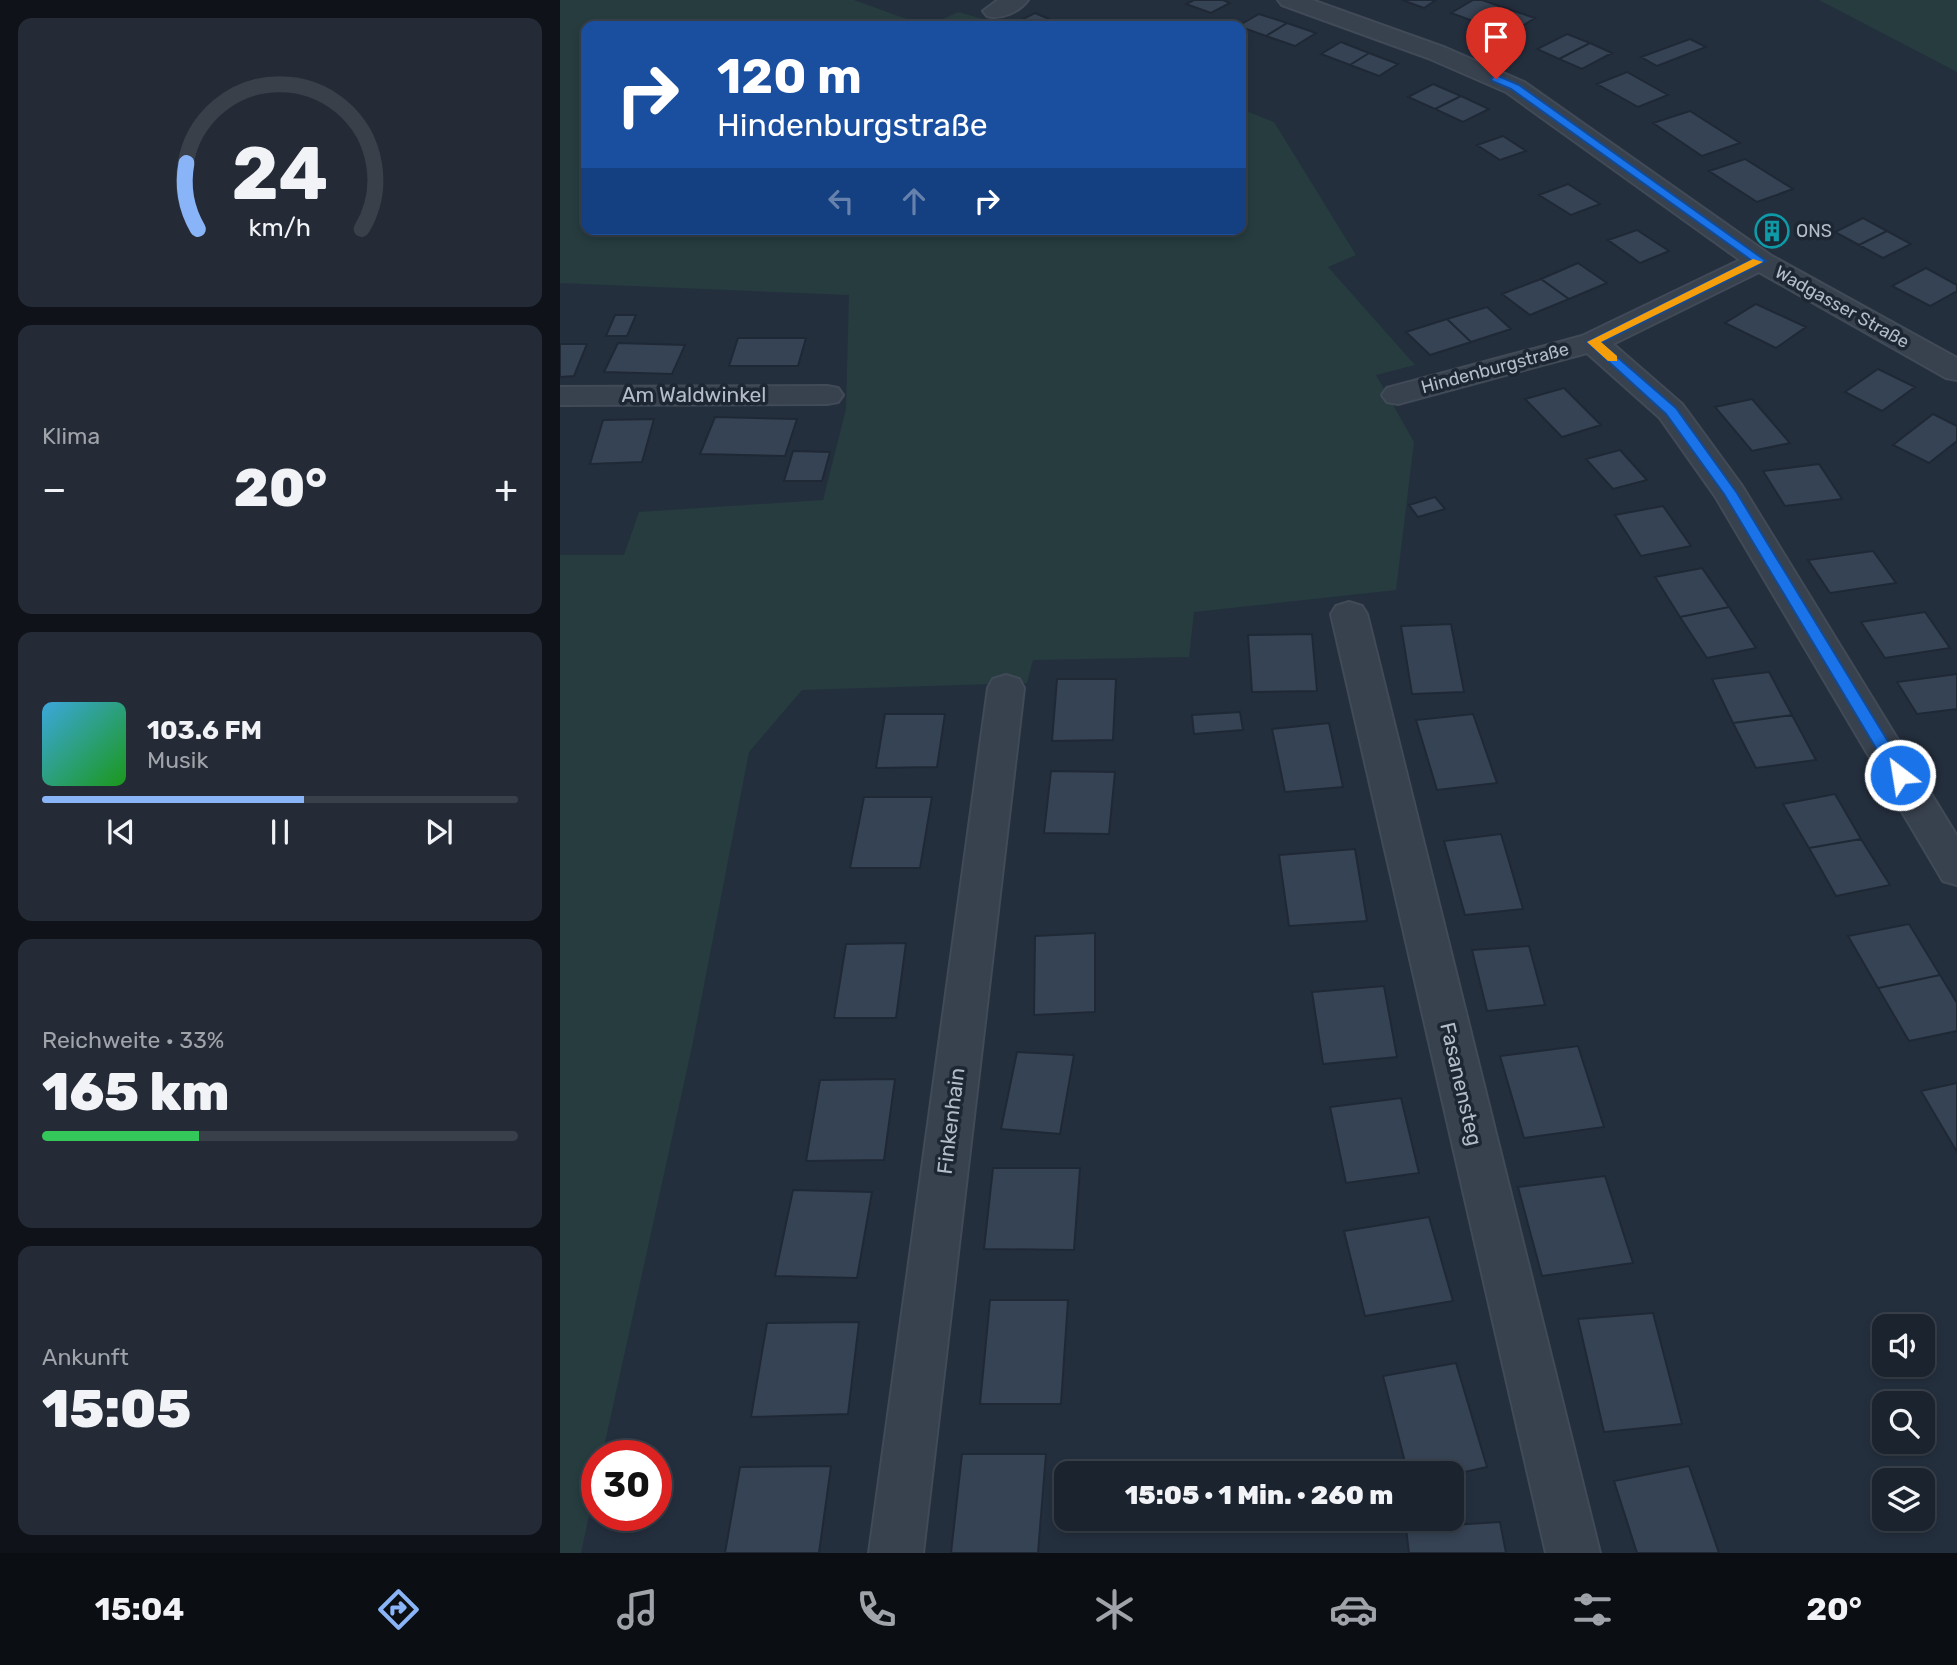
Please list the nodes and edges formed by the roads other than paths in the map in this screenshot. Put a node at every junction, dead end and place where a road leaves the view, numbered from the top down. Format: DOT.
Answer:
graph roads {
  1 [pos="1290,0"];
  2 [pos="1760,261"];
  3 [pos="1593,342"];
  4 [pos="1957,371"];
  5 [pos="827,395"];
  6 [pos="1398,395"];
  7 [pos="560,396"];
  8 [pos="1349,614"];
  9 [pos="1006,688"];
  10 [pos="1957,870"];
  11 [pos="896,1553"];
  12 [pos="1573,1553"];
  1 -- 2 [label="street, Wadgasser Straße"];
  2 -- 3 [label="street, Hindenburgstraße"];
  2 -- 4 [label="street, Wadgasser Straße"];
  3 -- 6 [label="street, Hindenburgstraße"];
  3 -- 10 [label="street, Hindenburgstraße"];
  5 -- 7 [label="street, Am Waldwinkel"];
  8 -- 12 [label="street, Fasanensteg"];
  9 -- 11 [label="street, Finkenhain"];
}
